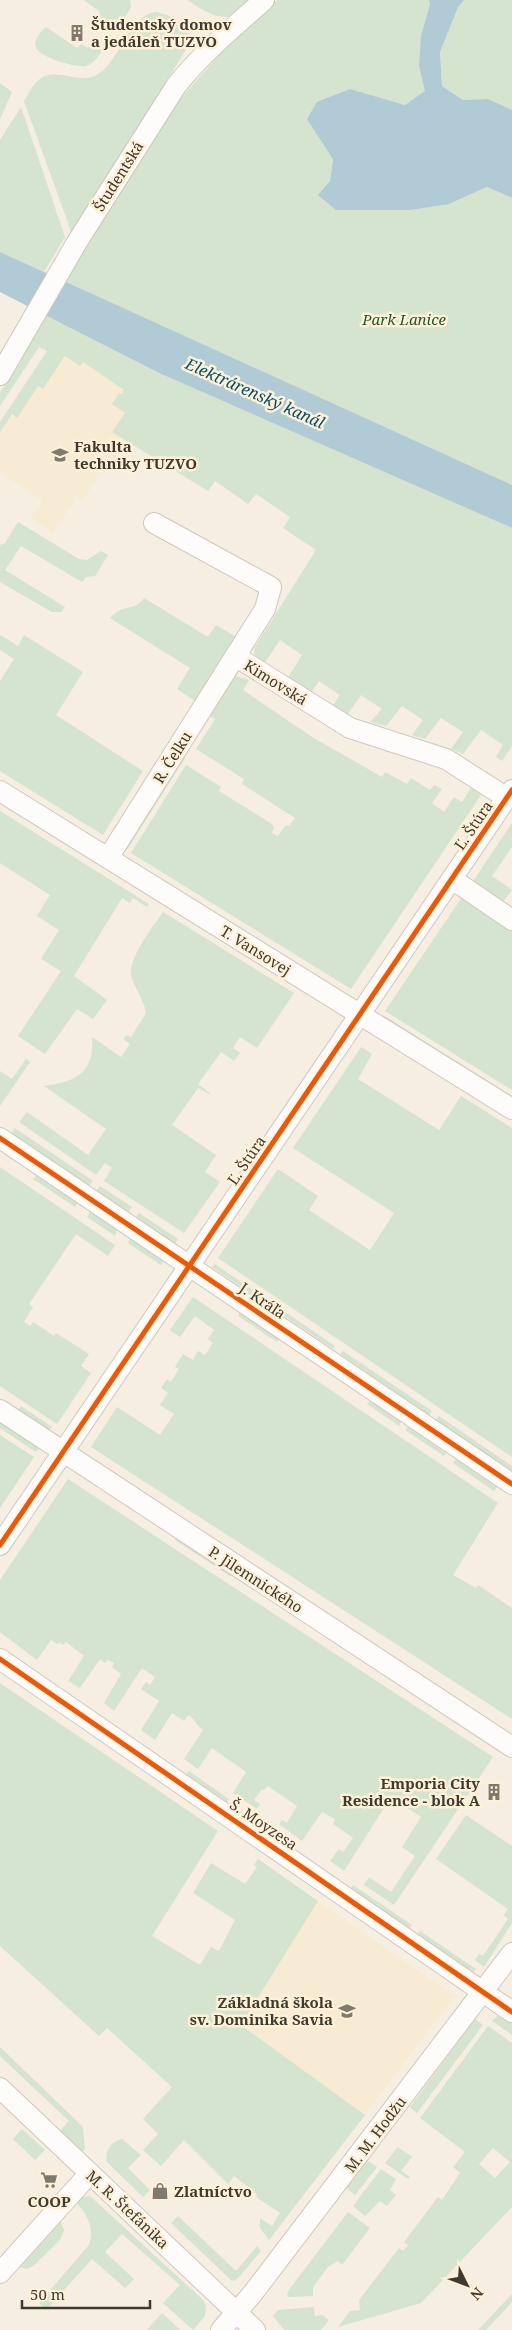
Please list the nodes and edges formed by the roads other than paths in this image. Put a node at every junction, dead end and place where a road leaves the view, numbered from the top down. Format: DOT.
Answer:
graph roads {
  1 [pos="264,0"];
  2 [pos="0,375"];
  3 [pos="154,523"];
  4 [pos="235,656"];
  5 [pos="0,790"];
  6 [pos="509,794"];
  7 [pos="108,858"];
  8 [pos="452,879"];
  9 [pos="512,920"];
  10 [pos="360,1014"];
  11 [pos="512,1110"];
  12 [pos="0,1138"];
  13 [pos="190,1265"];
  14 [pos="0,1410"];
  15 [pos="63,1452"];
  16 [pos="512,1484"];
  17 [pos="0,1545"];
  18 [pos="0,1659"];
  19 [pos="512,1747"];
  20 [pos="512,1953"];
  21 [pos="484,1992"];
  22 [pos="512,2012"];
  23 [pos="0,2088"];
  24 [pos="90,2174"];
  25 [pos="0,2273"];
  26 [pos="237,2313"];
  27 [pos="221,2330"];
  28 [pos="255,2330"];
  1 -- 2 [label="street, Študentská"];
  3 -- 4 [label="street, Kimovská"];
  4 -- 6 [label="street, Kimovská"];
  4 -- 7 [label="street, R. Čelku"];
  5 -- 7 [label="street, T. Vansovej"];
  6 -- 8 [label="street, Ľ. Štúra"];
  7 -- 10 [label="street, T. Vansovej"];
  8 -- 9 [label="street"];
  8 -- 10 [label="street, Ľ. Štúra"];
  10 -- 11 [label="street, T. Vansovej"];
  10 -- 13 [label="street, Ľ. Štúra"];
  12 -- 13 [label="street, J. Kráľa"];
  13 -- 15 [label="street, Ľ. Štúra"];
  13 -- 16 [label="street, J. Kráľa"];
  14 -- 15 [label="street, P. Jilemnického"];
  15 -- 17 [label="street, Ľ. Štúra"];
  15 -- 19 [label="street, P. Jilemnického"];
  18 -- 21 [label="street, Š. Moyzesa"];
  20 -- 21 [label="street, M. M. Hodžu"];
  21 -- 22 [label="street, Š. Moyzesa"];
  21 -- 26 [label="street, M. M. Hodžu"];
  23 -- 24 [label="street, M. R. Štefánika"];
  24 -- 25 [label="street"];
  24 -- 26 [label="street, M. R. Štefánika"];
  26 -- 27 [label="street, M. M. Hodžu"];
  26 -- 28 [label="street, M. R. Štefánika"];
}
